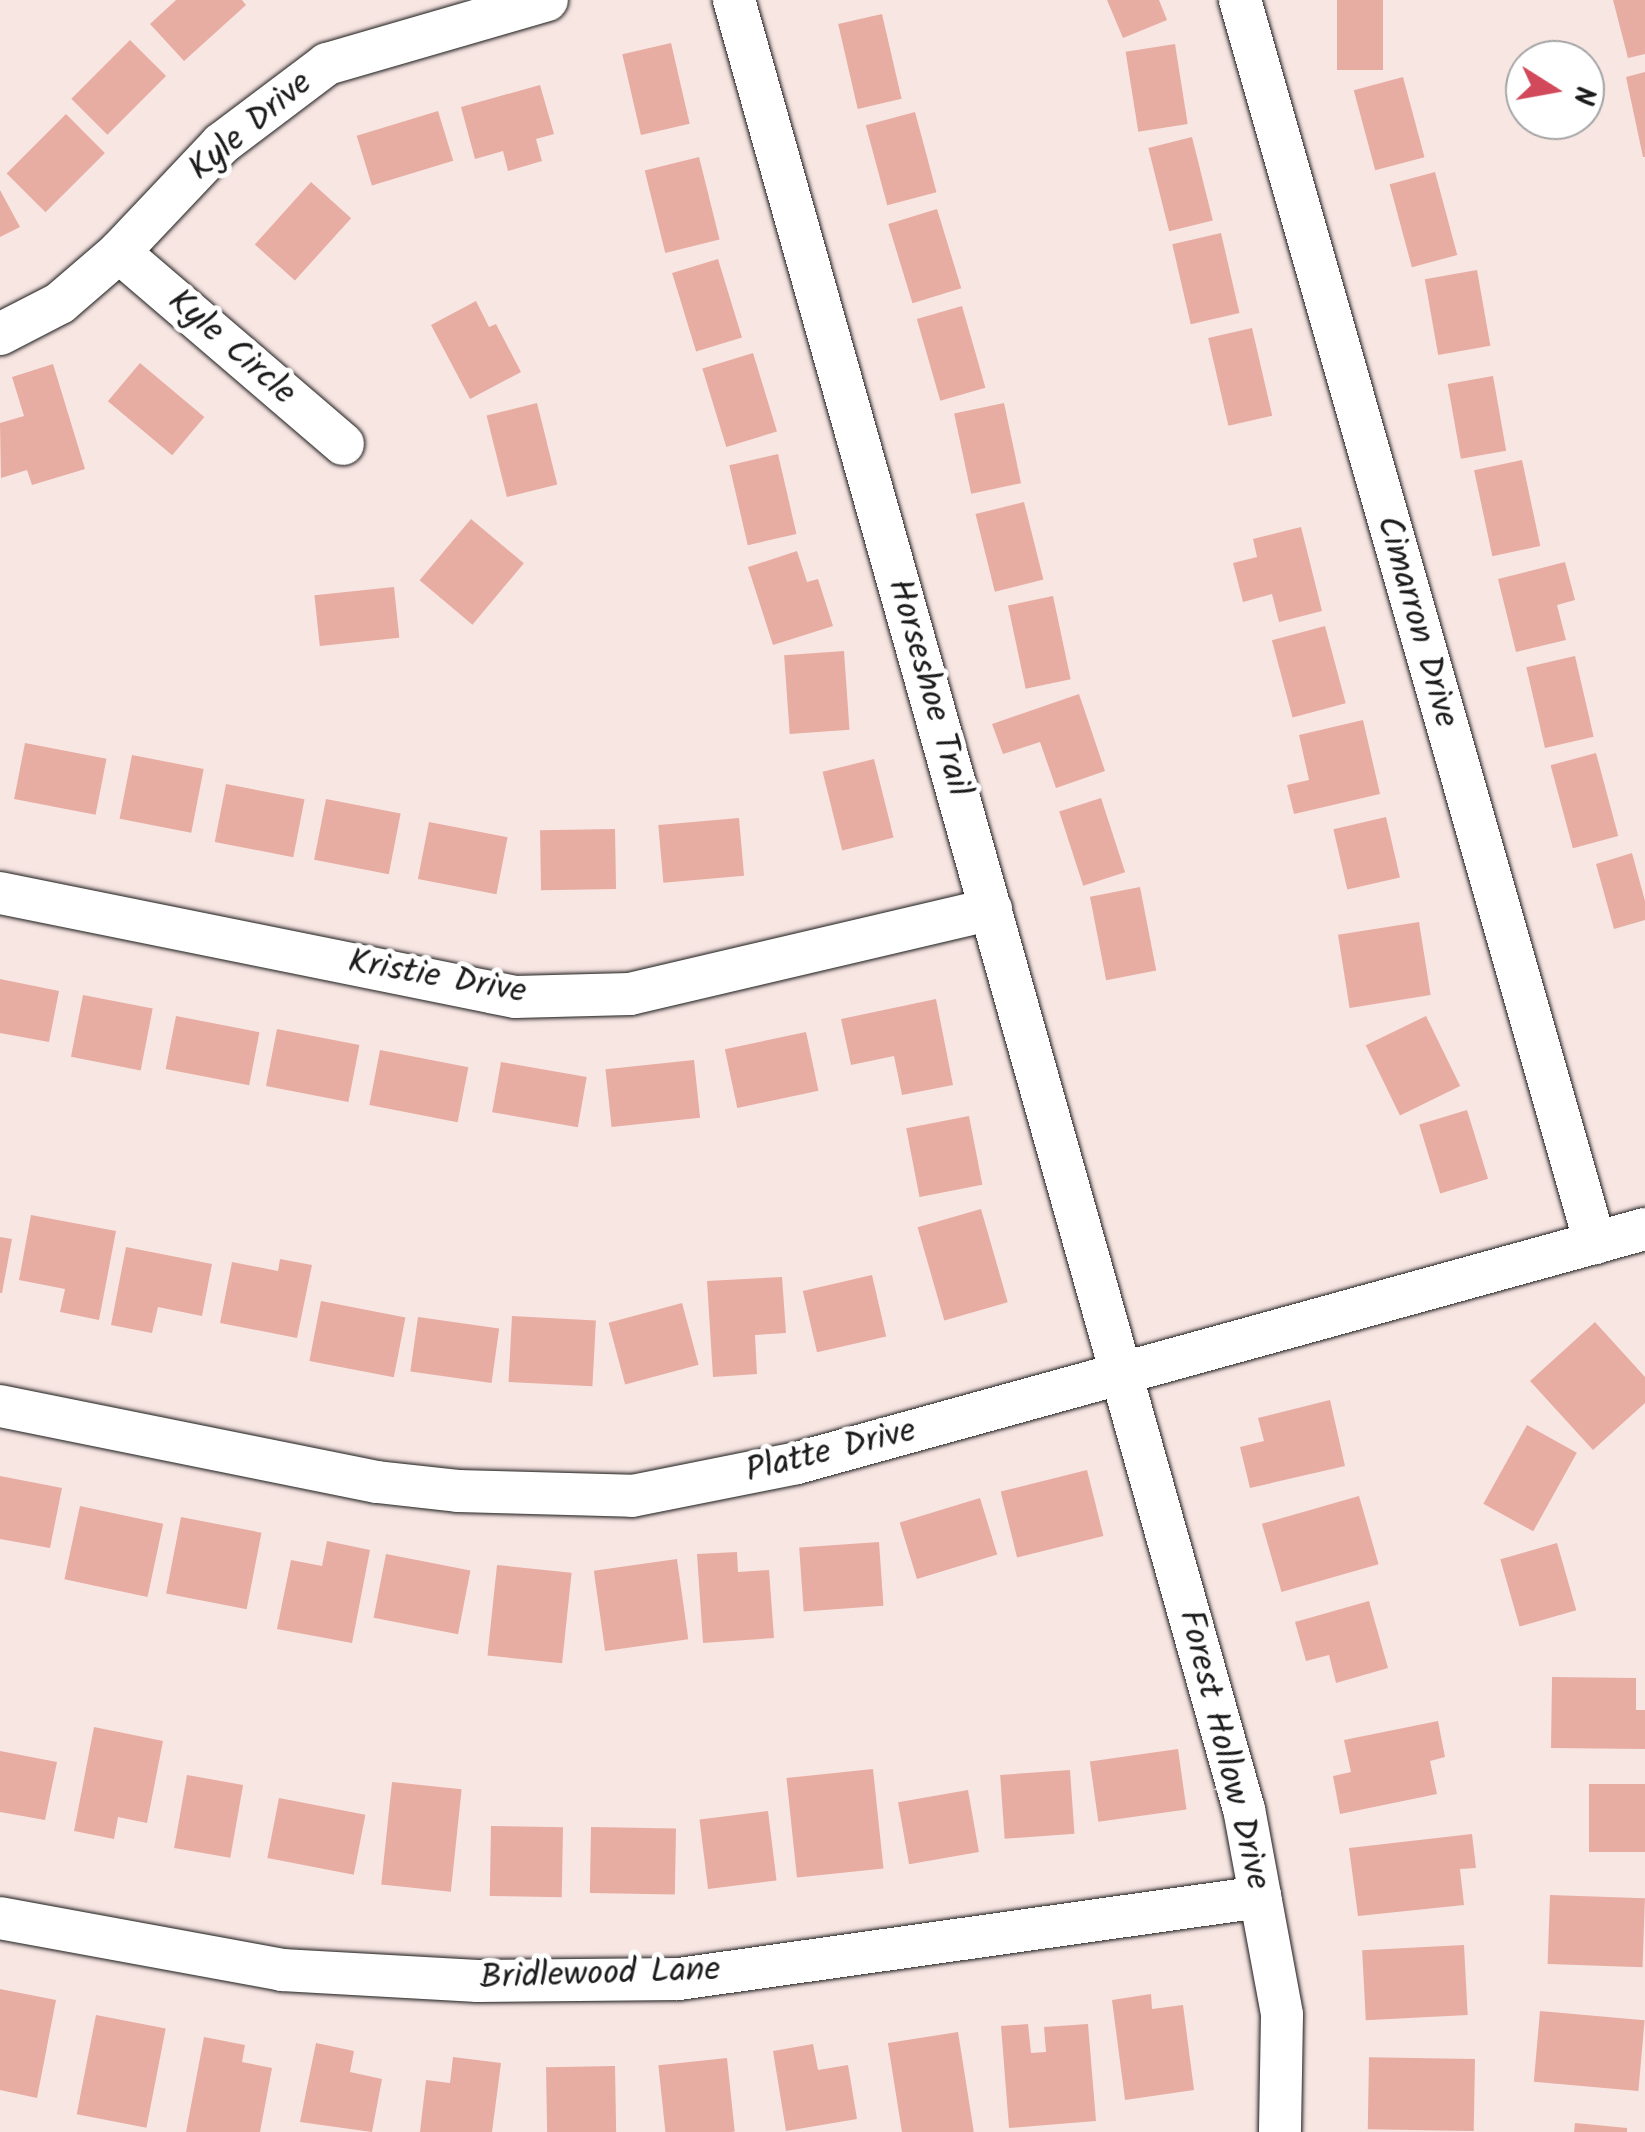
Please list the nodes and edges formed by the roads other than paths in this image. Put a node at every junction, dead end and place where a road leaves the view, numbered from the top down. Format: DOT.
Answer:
graph roads {
  1 [pos="547,0"];
  2 [pos="734,0"];
  3 [pos="1240,0"];
  4 [pos="118,252"];
  5 [pos="0,334"];
  6 [pos="343,444"];
  7 [pos="0,893"];
  8 [pos="991,909"];
  9 [pos="1645,1229"];
  10 [pos="1596,1243"];
  11 [pos="1122,1375"];
  12 [pos="0,1406"];
  13 [pos="1260,1897"];
  14 [pos="0,1918"];
  15 [pos="1280,2132"];
  1 -- 4 [label="street, Kyle Drive"];
  2 -- 8 [label="street, Horseshoe Trail"];
  3 -- 10 [label="street, Cimarron Drive"];
  4 -- 5 [label="street, Kyle Drive"];
  4 -- 6 [label="street, Kyle Circle"];
  7 -- 8 [label="street, Kristie Drive"];
  8 -- 11 [label="street, Horseshoe Trail"];
  9 -- 10 [label="street, Platte Drive"];
  10 -- 11 [label="street, Platte Drive"];
  11 -- 12 [label="street, Platte Drive"];
  11 -- 13 [label="street, Forest Hollow Drive"];
  13 -- 14 [label="street, Bridlewood Lane"];
  13 -- 15 [label="street, Forest Hollow Drive"];
}
